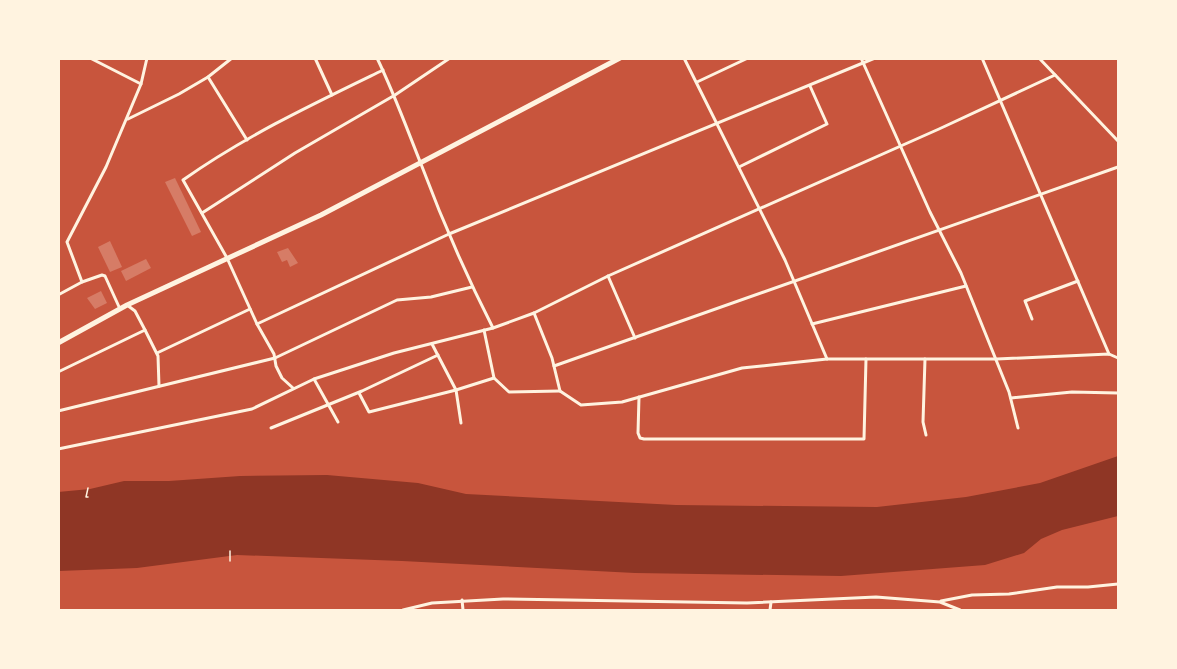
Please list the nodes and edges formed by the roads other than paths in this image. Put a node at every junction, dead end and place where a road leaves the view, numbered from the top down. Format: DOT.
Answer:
graph roads {
  1 [pos="90,58"];
  2 [pos="147,58"];
  3 [pos="232,58"];
  4 [pos="315,58"];
  5 [pos="377,58"];
  6 [pos="450,58"];
  7 [pos="620,58"];
  8 [pos="684,58"];
  9 [pos="748,58"];
  10 [pos="861,58"];
  11 [pos="875,58"];
  12 [pos="982,58"];
  13 [pos="1039,58"];
  14 [pos="864,63"];
  15 [pos="383,70"];
  16 [pos="1055,75"];
  17 [pos="208,77"];
  18 [pos="697,82"];
  19 [pos="141,84"];
  20 [pos="810,86"];
  21 [pos="332,95"];
  22 [pos="395,95"];
  23 [pos="999,101"];
  24 [pos="126,119"];
  25 [pos="718,124"];
  26 [pos="247,140"];
  27 [pos="1119,141"];
  28 [pos="901,146"];
  29 [pos="421,164"];
  30 [pos="739,167"];
  31 [pos="1119,167"];
  32 [pos="1041,194"];
  33 [pos="760,208"];
  34 [pos="202,213"];
  35 [pos="939,229"];
  36 [pos="449,234"];
  37 [pos="227,258"];
  38 [pos="608,276"];
  39 [pos="793,280"];
  40 [pos="1078,281"];
  41 [pos="82,282"];
  42 [pos="966,286"];
  43 [pos="472,287"];
  44 [pos="58,295"];
  45 [pos="127,305"];
  46 [pos="120,309"];
  47 [pos="250,309"];
  48 [pos="534,313"];
  49 [pos="1032,320"];
  50 [pos="257,324"];
  51 [pos="812,324"];
  52 [pos="493,328"];
  53 [pos="145,330"];
  54 [pos="484,330"];
  55 [pos="635,338"];
  56 [pos="58,343"];
  57 [pos="432,344"];
  58 [pos="157,353"];
  59 [pos="1109,354"];
  60 [pos="438,355"];
  61 [pos="275,358"];
  62 [pos="1119,358"];
  63 [pos="827,359"];
  64 [pos="866,359"];
  65 [pos="925,359"];
  66 [pos="997,359"];
  67 [pos="554,366"];
  68 [pos="58,372"];
  69 [pos="494,378"];
  70 [pos="314,379"];
  71 [pos="159,386"];
  72 [pos="293,388"];
  73 [pos="456,390"];
  74 [pos="560,391"];
  75 [pos="359,393"];
  76 [pos="1119,393"];
  77 [pos="639,397"];
  78 [pos="1011,398"];
  79 [pos="328,405"];
  80 [pos="58,411"];
  81 [pos="338,422"];
  82 [pos="461,423"];
  83 [pos="271,428"];
  84 [pos="1018,428"];
  85 [pos="926,435"];
  86 [pos="58,449"];
  87 [pos="1119,584"];
  88 [pos="462,600"];
  89 [pos="771,602"];
  90 [pos="939,602"];
  91 [pos="403,610"];
  92 [pos="463,610"];
  93 [pos="770,610"];
  94 [pos="960,610"];
  1 -- 19 [label="street"];
  2 -- 19 [label="street"];
  3 -- 17 [label="street"];
  4 -- 21 [label="street"];
  5 -- 15 [label="street"];
  6 -- 22 [label="street"];
  7 -- 29 [label="main road"];
  8 -- 18 [label="street"];
  9 -- 18 [label="street"];
  10 -- 14 [label="street"];
  11 -- 14 [label="street"];
  12 -- 23 [label="street"];
  13 -- 16 [label="street"];
  14 -- 20 [label="street"];
  14 -- 28 [label="street"];
  15 -- 21 [label="street"];
  15 -- 22 [label="street"];
  16 -- 23 [label="street"];
  16 -- 27 [label="street"];
  17 -- 24 [label="street"];
  17 -- 26 [label="street"];
  18 -- 25 [label="street"];
  19 -- 24 [label="street"];
  20 -- 25 [label="street"];
  20 -- 30 [label="street"];
  21 -- 26 [label="street"];
  22 -- 29 [label="street"];
  22 -- 34 [label="street"];
  23 -- 28 [label="street"];
  23 -- 32 [label="street"];
  24 -- 41 [label="street"];
  25 -- 30 [label="street"];
  25 -- 36 [label="street"];
  26 -- 34 [label="street"];
  28 -- 33 [label="street"];
  28 -- 35 [label="street"];
  29 -- 36 [label="street"];
  29 -- 37 [label="main road"];
  30 -- 33 [label="street"];
  31 -- 32 [label="street"];
  32 -- 35 [label="street"];
  32 -- 40 [label="street"];
  33 -- 38 [label="street"];
  33 -- 39 [label="street"];
  34 -- 37 [label="street"];
  35 -- 39 [label="street"];
  35 -- 42 [label="street"];
  36 -- 43 [label="street"];
  36 -- 50 [label="street"];
  37 -- 45 [label="main road"];
  37 -- 47 [label="street"];
  38 -- 48 [label="street"];
  38 -- 55 [label="street"];
  39 -- 51 [label="street"];
  39 -- 55 [label="street"];
  40 -- 49 [label="street"];
  40 -- 59 [label="street"];
  41 -- 44 [label="street"];
  41 -- 46 [label="street"];
  42 -- 51 [label="street"];
  42 -- 66 [label="street"];
  43 -- 52 [label="street"];
  43 -- 61 [label="street"];
  45 -- 46 [label="main road"];
  45 -- 53 [label="street"];
  46 -- 56 [label="main road"];
  47 -- 50 [label="street"];
  47 -- 58 [label="street"];
  48 -- 52 [label="street"];
  48 -- 67 [label="street"];
  50 -- 61 [label="street"];
  51 -- 63 [label="street"];
  52 -- 54 [label="street"];
  53 -- 58 [label="street"];
  53 -- 68 [label="street"];
  54 -- 57 [label="street"];
  54 -- 69 [label="street"];
  55 -- 67 [label="street"];
  57 -- 60 [label="street"];
  57 -- 70 [label="street"];
  58 -- 71 [label="street"];
  59 -- 62 [label="street"];
  59 -- 66 [label="street"];
  60 -- 73 [label="street"];
  60 -- 75 [label="street"];
  61 -- 71 [label="street"];
  61 -- 72 [label="street"];
  63 -- 64 [label="street"];
  63 -- 77 [label="street"];
  64 -- 65 [label="street"];
  64 -- 77 [label="street"];
  65 -- 66 [label="street"];
  65 -- 85 [label="street"];
  66 -- 78 [label="street"];
  67 -- 74 [label="street"];
  69 -- 73 [label="street"];
  69 -- 74 [label="street"];
  70 -- 72 [label="street"];
  70 -- 79 [label="street"];
  71 -- 80 [label="street"];
  72 -- 86 [label="street"];
  73 -- 75 [label="street"];
  73 -- 82 [label="street"];
  74 -- 77 [label="street"];
  75 -- 79 [label="street"];
  76 -- 78 [label="street"];
  78 -- 84 [label="street"];
  79 -- 81 [label="street"];
  79 -- 83 [label="street"];
  87 -- 90 [label="street"];
  88 -- 89 [label="street"];
  88 -- 91 [label="street"];
  88 -- 92 [label="street"];
  89 -- 90 [label="street"];
  89 -- 93 [label="street"];
  90 -- 94 [label="street"];
}
